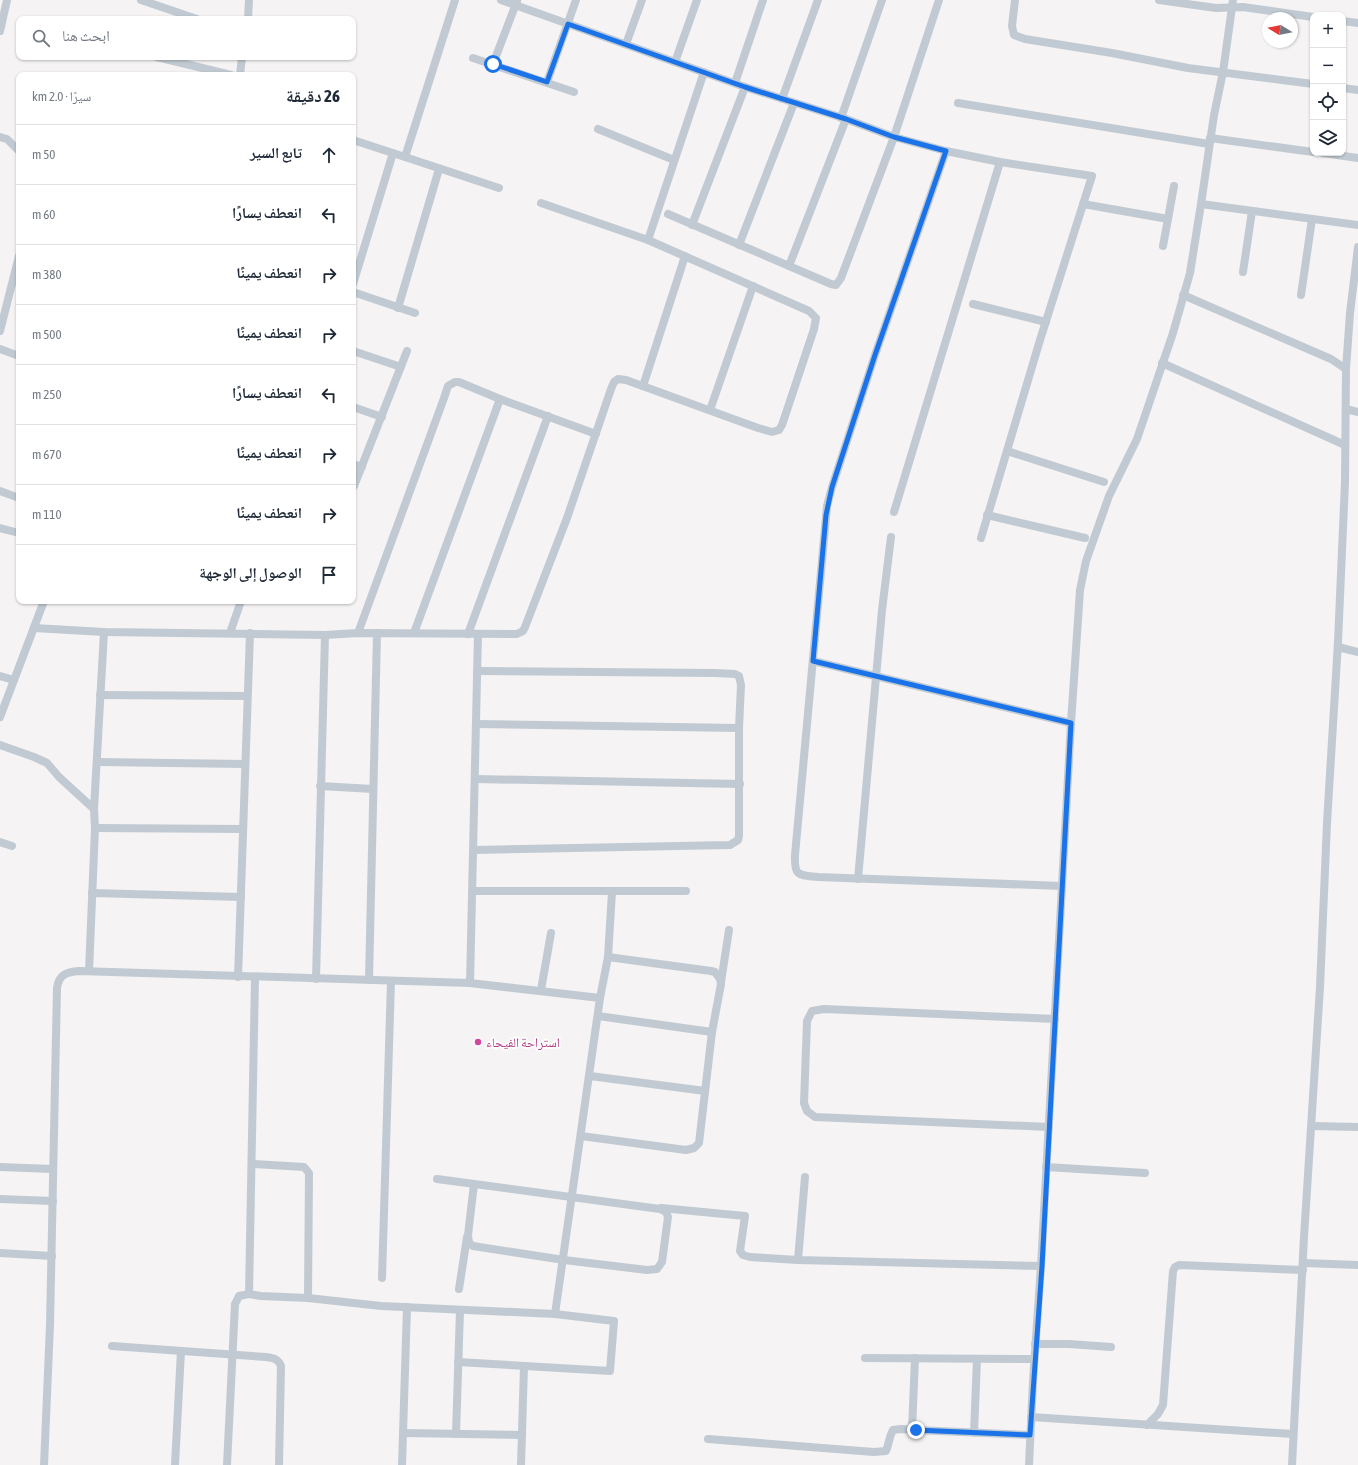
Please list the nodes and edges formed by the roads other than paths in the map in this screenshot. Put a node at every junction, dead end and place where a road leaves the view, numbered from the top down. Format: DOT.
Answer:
graph roads {
  1 [pos="7,0"];
  2 [pos="142,0"];
  3 [pos="249,0"];
  4 [pos="455,0"];
  5 [pos="501,0"];
  6 [pos="576,0"];
  7 [pos="642,0"];
  8 [pos="697,0"];
  9 [pos="763,0"];
  10 [pos="818,0"];
  11 [pos="882,0"];
  12 [pos="939,0"];
  13 [pos="1015,0"];
  14 [pos="1159,0"];
  15 [pos="517,3"];
  16 [pos="1232,4"];
  17 [pos="188,16"];
  18 [pos="248,16"];
  19 [pos="1310,16"];
  20 [pos="1346,21"];
  21 [pos="1358,23"];
  22 [pos="568,24"];
  23 [pos="0,31"];
  24 [pos="626,44"];
  25 [pos="473,58"];
  26 [pos="169,60"];
  27 [pos="242,60"];
  28 [pos="675,62"];
  29 [pos="493,64"];
  30 [pos="219,72"];
  31 [pos="240,72"];
  32 [pos="704,72"];
  33 [pos="1223,72"];
  34 [pos="547,82"];
  35 [pos="735,83"];
  36 [pos="1310,84"];
  37 [pos="745,87"];
  38 [pos="1346,88"];
  39 [pos="1358,90"];
  40 [pos="574,92"];
  41 [pos="782,99"];
  42 [pos="794,103"];
  43 [pos="958,103"];
  44 [pos="843,118"];
  45 [pos="598,129"];
  46 [pos="894,137"];
  47 [pos="0,138"];
  48 [pos="356,141"];
  49 [pos="1210,141"];
  50 [pos="16,148"];
  51 [pos="946,151"];
  52 [pos="1310,152"];
  53 [pos="393,153"];
  54 [pos="1344,156"];
  55 [pos="405,158"];
  56 [pos="1358,158"];
  57 [pos="674,160"];
  58 [pos="1000,162"];
  59 [pos="439,169"];
  60 [pos="1174,186"];
  61 [pos="499,188"];
  62 [pos="541,203"];
  63 [pos="1083,204"];
  64 [pos="1202,204"];
  65 [pos="1252,211"];
  66 [pos="668,214"];
  67 [pos="1168,219"];
  68 [pos="1312,219"];
  69 [pos="692,225"];
  70 [pos="1358,225"];
  71 [pos="648,240"];
  72 [pos="739,244"];
  73 [pos="1163,246"];
  74 [pos="1358,246"];
  75 [pos="685,256"];
  76 [pos="789,266"];
  77 [pos="16,268"];
  78 [pos="1243,272"];
  79 [pos="356,274"];
  80 [pos="753,286"];
  81 [pos="356,293"];
  82 [pos="1183,295"];
  83 [pos="1301,295"];
  84 [pos="973,304"];
  85 [pos="398,308"];
  86 [pos="415,313"];
  87 [pos="1046,322"];
  88 [pos="0,331"];
  89 [pos="0,349"];
  90 [pos="407,350"];
  91 [pos="356,352"];
  92 [pos="16,355"];
  93 [pos="1162,364"];
  94 [pos="401,367"];
  95 [pos="1346,369"];
  96 [pos="643,386"];
  97 [pos="500,399"];
  98 [pos="356,407"];
  99 [pos="710,410"];
  100 [pos="1346,410"];
  101 [pos="1358,412"];
  102 [pos="548,416"];
  103 [pos="382,417"];
  104 [pos="596,434"];
  105 [pos="1345,445"];
  106 [pos="1007,451"];
  107 [pos="356,465"];
  108 [pos="362,467"];
  109 [pos="356,481"];
  110 [pos="1104,482"];
  111 [pos="0,491"];
  112 [pos="16,497"];
  113 [pos="894,512"];
  114 [pos="987,515"];
  115 [pos="0,528"];
  116 [pos="16,532"];
  117 [pos="891,537"];
  118 [pos="981,538"];
  119 [pos="1085,538"];
  120 [pos="43,604"];
  121 [pos="240,604"];
  122 [pos="34,628"];
  123 [pos="104,632"];
  124 [pos="230,633"];
  125 [pos="250,633"];
  126 [pos="358,633"];
  127 [pos="376,633"];
  128 [pos="414,633"];
  129 [pos="468,634"];
  130 [pos="478,634"];
  131 [pos="325,635"];
  132 [pos="1338,647"];
  133 [pos="1358,652"];
  134 [pos="813,661"];
  135 [pos="477,672"];
  136 [pos="0,676"];
  137 [pos="877,676"];
  138 [pos="14,680"];
  139 [pos="100,695"];
  140 [pos="247,696"];
  141 [pos="0,717"];
  142 [pos="1071,723"];
  143 [pos="476,724"];
  144 [pos="739,728"];
  145 [pos="0,745"];
  146 [pos="97,762"];
  147 [pos="245,764"];
  148 [pos="475,779"];
  149 [pos="740,784"];
  150 [pos="320,786"];
  151 [pos="373,789"];
  152 [pos="94,809"];
  153 [pos="95,828"];
  154 [pos="243,829"];
  155 [pos="0,842"];
  156 [pos="12,846"];
  157 [pos="474,850"];
  158 [pos="858,879"];
  159 [pos="1062,886"];
  160 [pos="473,891"];
  161 [pos="686,891"];
  162 [pos="612,892"];
  163 [pos="92,893"];
  164 [pos="241,897"];
  165 [pos="729,930"];
  166 [pos="551,933"];
  167 [pos="608,957"];
  168 [pos="89,971"];
  169 [pos="238,976"];
  170 [pos="255,977"];
  171 [pos="316,979"];
  172 [pos="369,980"];
  173 [pos="391,981"];
  174 [pos="470,983"];
  175 [pos="721,984"];
  176 [pos="541,990"];
  177 [pos="600,998"];
  178 [pos="598,1016"];
  179 [pos="1055,1019"];
  180 [pos="712,1032"];
  181 [pos="590,1076"];
  182 [pos="705,1090"];
  183 [pos="1312,1126"];
  184 [pos="1049,1127"];
  185 [pos="1358,1127"];
  186 [pos="582,1136"];
  187 [pos="252,1164"];
  188 [pos="0,1167"];
  189 [pos="1046,1167"];
  190 [pos="53,1169"];
  191 [pos="1145,1173"];
  192 [pos="805,1177"];
  193 [pos="437,1179"];
  194 [pos="474,1184"];
  195 [pos="573,1197"];
  196 [pos="0,1199"];
  197 [pos="53,1201"];
  198 [pos="654,1208"];
  199 [pos="468,1234"];
  200 [pos="0,1253"];
  201 [pos="52,1256"];
  202 [pos="564,1260"];
  203 [pos="798,1260"];
  204 [pos="1358,1265"];
  205 [pos="1042,1266"];
  206 [pos="1303,1267"];
  207 [pos="382,1278"];
  208 [pos="459,1289"];
  209 [pos="249,1294"];
  210 [pos="308,1298"];
  211 [pos="407,1307"];
  212 [pos="460,1310"];
  213 [pos="555,1314"];
  214 [pos="1035,1344"];
  215 [pos="112,1346"];
  216 [pos="1111,1347"];
  217 [pos="181,1351"];
  218 [pos="232,1355"];
  219 [pos="865,1358"];
  220 [pos="915,1358"];
  221 [pos="977,1358"];
  222 [pos="1034,1359"];
  223 [pos="458,1362"];
  224 [pos="524,1367"];
  225 [pos="1031,1418"];
  226 [pos="1147,1425"];
  227 [pos="912,1430"];
  228 [pos="403,1433"];
  229 [pos="974,1433"];
  230 [pos="456,1434"];
  231 [pos="1293,1434"];
  232 [pos="522,1435"];
  233 [pos="1030,1435"];
  234 [pos="708,1439"];
  235 [pos="44,1465"];
  236 [pos="175,1465"];
  237 [pos="227,1465"];
  238 [pos="279,1465"];
  239 [pos="402,1465"];
  240 [pos="521,1465"];
  241 [pos="1029,1465"];
  242 [pos="1292,1465"];
  1 -- 23 [label="street"];
  2 -- 17 [label="street"];
  3 -- 18 [label="street"];
  4 -- 55 [label="street"];
  5 -- 15 [label="street"];
  6 -- 22 [label="street"];
  7 -- 24 [label="street"];
  8 -- 28 [label="street"];
  9 -- 35 [label="street"];
  10 -- 41 [label="street"];
  11 -- 44 [label="street"];
  12 -- 46 [label="street"];
  13 -- 33 [label="street"];
  14 -- 16 [label="street"];
  15 -- 22 [label="street"];
  15 -- 29 [label="street"];
  16 -- 19 [label="street"];
  16 -- 33 [label="street"];
  20 -- 21 [label="street"];
  22 -- 24 [label="street"];
  22 -- 34 [label="street"];
  24 -- 28 [label="street"];
  25 -- 29 [label="street"];
  26 -- 30 [label="street"];
  27 -- 31 [label="street"];
  28 -- 32 [label="street"];
  29 -- 34 [label="street"];
  32 -- 35 [label="street"];
  32 -- 57 [label="street"];
  33 -- 36 [label="street"];
  33 -- 49 [label="street"];
  34 -- 40 [label="street"];
  35 -- 37 [label="street"];
  37 -- 41 [label="street"];
  37 -- 69 [label="street"];
  38 -- 39 [label="street"];
  41 -- 42 [label="street"];
  42 -- 44 [label="street"];
  42 -- 72 [label="street"];
  43 -- 49 [label="street"];
  44 -- 46 [label="street"];
  44 -- 76 [label="street"];
  45 -- 57 [label="street"];
  46 -- 51 [label="street"];
  46 -- 76 [label="street"];
  47 -- 50 [label="street"];
  48 -- 53 [label="street"];
  49 -- 52 [label="street"];
  49 -- 64 [label="street"];
  51 -- 58 [label="street"];
  51 -- 134 [label="street"];
  53 -- 55 [label="street"];
  53 -- 79 [label="street"];
  54 -- 56 [label="street"];
  55 -- 59 [label="street"];
  57 -- 71 [label="street"];
  58 -- 63 [label="street"];
  58 -- 113 [label="street"];
  59 -- 61 [label="street"];
  59 -- 85 [label="street"];
  60 -- 67 [label="street"];
  62 -- 71 [label="street"];
  63 -- 67 [label="street"];
  63 -- 87 [label="street"];
  64 -- 65 [label="street"];
  64 -- 82 [label="street"];
  65 -- 68 [label="street"];
  65 -- 78 [label="street"];
  66 -- 69 [label="street"];
  67 -- 73 [label="street"];
  68 -- 70 [label="street"];
  68 -- 83 [label="street"];
  69 -- 72 [label="street"];
  71 -- 75 [label="street"];
  72 -- 76 [label="street"];
  74 -- 95 [label="street"];
  75 -- 80 [label="street"];
  75 -- 96 [label="street"];
  77 -- 88 [label="street"];
  80 -- 99 [label="street"];
  80 -- 99 [label="street"];
  81 -- 85 [label="street"];
  82 -- 93 [label="street"];
  82 -- 95 [label="street"];
  84 -- 87 [label="street"];
  85 -- 86 [label="street"];
  87 -- 106 [label="street"];
  89 -- 92 [label="street"];
  90 -- 94 [label="street"];
  91 -- 94 [label="street"];
  93 -- 105 [label="street"];
  93 -- 142 [label="street"];
  94 -- 103 [label="street"];
  95 -- 100 [label="street"];
  96 -- 99 [label="street"];
  96 -- 104 [label="street"];
  97 -- 102 [label="street"];
  97 -- 126 [label="street"];
  97 -- 128 [label="street"];
  98 -- 103 [label="street"];
  100 -- 101 [label="street"];
  100 -- 105 [label="street"];
  102 -- 104 [label="street"];
  102 -- 129 [label="street"];
  103 -- 108 [label="street"];
  104 -- 130 [label="street"];
  105 -- 132 [label="street"];
  106 -- 110 [label="street"];
  106 -- 114 [label="street"];
  107 -- 108 [label="street"];
  108 -- 109 [label="street"];
  111 -- 112 [label="street"];
  114 -- 118 [label="street"];
  114 -- 119 [label="street"];
  115 -- 116 [label="street"];
  117 -- 137 [label="street"];
  120 -- 122 [label="street"];
  121 -- 124 [label="street"];
  122 -- 123 [label="street"];
  122 -- 138 [label="street"];
  123 -- 124 [label="street"];
  123 -- 139 [label="street"];
  124 -- 125 [label="street"];
  125 -- 131 [label="street"];
  125 -- 140 [label="street"];
  126 -- 127 [label="street"];
  126 -- 131 [label="street"];
  127 -- 128 [label="street"];
  127 -- 151 [label="street"];
  128 -- 129 [label="street"];
  129 -- 130 [label="street"];
  130 -- 135 [label="street"];
  131 -- 150 [label="street"];
  132 -- 133 [label="street"];
  132 -- 183 [label="street"];
  134 -- 137 [label="street"];
  134 -- 158 [label="street"];
  135 -- 143 [label="street"];
  135 -- 144 [label="street"];
  136 -- 138 [label="street"];
  137 -- 142 [label="street"];
  137 -- 158 [label="street"];
  138 -- 141 [label="street"];
  139 -- 140 [label="street"];
  139 -- 146 [label="street"];
  140 -- 147 [label="street"];
  142 -- 159 [label="street"];
  143 -- 144 [label="street"];
  143 -- 148 [label="street"];
  144 -- 149 [label="street"];
  145 -- 152 [label="street"];
  146 -- 147 [label="street"];
  146 -- 152 [label="street"];
  147 -- 154 [label="street"];
  148 -- 149 [label="street"];
  148 -- 157 [label="street"];
  149 -- 157 [label="street"];
  150 -- 151 [label="street"];
  150 -- 171 [label="street"];
  151 -- 172 [label="street"];
  152 -- 153 [label="street"];
  153 -- 154 [label="street"];
  153 -- 163 [label="street"];
  154 -- 164 [label="street"];
  155 -- 156 [label="street"];
  157 -- 160 [label="street"];
  158 -- 159 [label="street"];
  159 -- 179 [label="street"];
  160 -- 162 [label="street"];
  160 -- 174 [label="street"];
  161 -- 162 [label="street"];
  162 -- 167 [label="street"];
  163 -- 164 [label="street"];
  163 -- 168 [label="street"];
  164 -- 169 [label="street"];
  165 -- 175 [label="street"];
  166 -- 176 [label="street"];
  167 -- 175 [label="street"];
  167 -- 177 [label="street"];
  168 -- 169 [label="street"];
  168 -- 190 [label="street"];
  169 -- 170 [label="street"];
  170 -- 171 [label="street"];
  170 -- 187 [label="street"];
  171 -- 172 [label="street"];
  172 -- 173 [label="street"];
  173 -- 174 [label="street"];
  173 -- 207 [label="street"];
  174 -- 176 [label="street"];
  175 -- 180 [label="street"];
  176 -- 177 [label="street"];
  177 -- 178 [label="street"];
  178 -- 180 [label="street"];
  178 -- 181 [label="street"];
  179 -- 184 [label="street"];
  179 -- 184 [label="street"];
  180 -- 182 [label="street"];
  181 -- 182 [label="street"];
  181 -- 186 [label="street"];
  182 -- 186 [label="street"];
  183 -- 185 [label="street"];
  183 -- 206 [label="street"];
  184 -- 189 [label="street"];
  186 -- 195 [label="street"];
  187 -- 209 [label="street"];
  187 -- 210 [label="street"];
  188 -- 190 [label="street"];
  189 -- 191 [label="street"];
  189 -- 205 [label="street"];
  190 -- 197 [label="street"];
  192 -- 203 [label="street"];
  193 -- 194 [label="street"];
  194 -- 195 [label="street"];
  194 -- 199 [label="street"];
  195 -- 198 [label="street"];
  195 -- 202 [label="street"];
  196 -- 197 [label="street"];
  197 -- 201 [label="street"];
  198 -- 202 [label="street"];
  198 -- 203 [label="street"];
  199 -- 202 [label="street"];
  199 -- 208 [label="street"];
  200 -- 201 [label="street"];
  201 -- 235 [label="street"];
  202 -- 213 [label="street"];
  203 -- 205 [label="street"];
  204 -- 206 [label="street"];
  205 -- 214 [label="street"];
  206 -- 226 [label="street"];
  206 -- 231 [label="street"];
  209 -- 210 [label="street"];
  209 -- 218 [label="street"];
  210 -- 211 [label="street"];
  211 -- 212 [label="street"];
  211 -- 228 [label="street"];
  212 -- 213 [label="street"];
  212 -- 223 [label="street"];
  213 -- 224 [label="street"];
  214 -- 216 [label="street"];
  214 -- 222 [label="street"];
  215 -- 217 [label="street"];
  217 -- 218 [label="street"];
  217 -- 236 [label="street"];
  218 -- 237 [label="street"];
  218 -- 238 [label="street"];
  219 -- 220 [label="street"];
  220 -- 221 [label="street"];
  220 -- 227 [label="street"];
  221 -- 222 [label="street"];
  221 -- 229 [label="street"];
  222 -- 225 [label="street"];
  223 -- 224 [label="street"];
  223 -- 230 [label="street"];
  224 -- 232 [label="street"];
  225 -- 226 [label="street"];
  225 -- 233 [label="street"];
  226 -- 231 [label="street"];
  227 -- 229 [label="street"];
  227 -- 234 [label="street"];
  228 -- 230 [label="street"];
  228 -- 239 [label="street"];
  229 -- 233 [label="street"];
  230 -- 232 [label="street"];
  231 -- 242 [label="street"];
  232 -- 240 [label="street"];
  233 -- 241 [label="street"];
}
